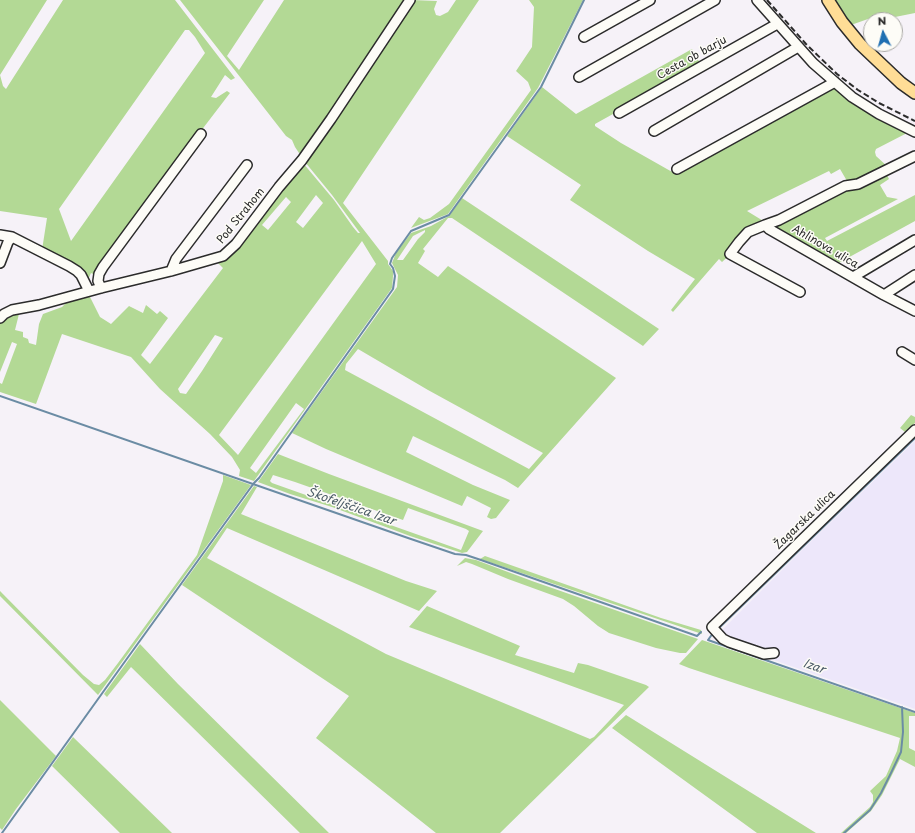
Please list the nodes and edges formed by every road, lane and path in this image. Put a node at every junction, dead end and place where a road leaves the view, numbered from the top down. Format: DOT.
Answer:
graph roads {
  1 [pos="410,0"];
  2 [pos="650,0"];
  3 [pos="715,0"];
  4 [pos="757,0"];
  5 [pos="828,0"];
  6 [pos="777,24"];
  7 [pos="584,37"];
  8 [pos="798,47"];
  9 [pos="579,77"];
  10 [pos="835,82"];
  11 [pos="915,93"];
  12 [pos="619,113"];
  13 [pos="654,131"];
  14 [pos="915,132"];
  15 [pos="201,134"];
  16 [pos="915,156"];
  17 [pos="247,165"];
  18 [pos="677,169"];
  19 [pos="765,225"];
  20 [pos="0,235"];
  21 [pos="12,237"];
  22 [pos="915,240"];
  23 [pos="0,263"];
  24 [pos="171,271"];
  25 [pos="915,275"];
  26 [pos="853,277"];
  27 [pos="101,288"];
  28 [pos="89,291"];
  29 [pos="800,292"];
  30 [pos="884,295"];
  31 [pos="915,311"];
  32 [pos="0,318"];
  33 [pos="902,352"];
  34 [pos="915,360"];
  35 [pos="915,430"];
  36 [pos="774,653"];
  1 -- 24 [label="street, Pod Strahom"];
  2 -- 7 [label="street"];
  3 -- 9 [label="street"];
  4 -- 6 [label="street"];
  5 -- 11 [label="main road"];
  6 -- 8 [label="street"];
  6 -- 12 [label="street, Cesta ob barju"];
  8 -- 10 [label="street"];
  8 -- 13 [label="street"];
  10 -- 14 [label="street"];
  10 -- 18 [label="street"];
  15 -- 27 [label="street"];
  16 -- 19 [label="street"];
  17 -- 24 [label="street"];
  19 -- 26 [label="street, Ahlinova ulica"];
  19 -- 29 [label="street"];
  20 -- 21 [label="street"];
  21 -- 23 [label="street"];
  21 -- 28 [label="street"];
  22 -- 26 [label="street"];
  24 -- 27 [label="street, Pod Strahom"];
  25 -- 30 [label="street"];
  26 -- 30 [label="street, Ahlinova ulica"];
  27 -- 28 [label="street, Pod Strahom"];
  28 -- 32 [label="street, Pod Strahom"];
  30 -- 31 [label="street, Ahlinova ulica"];
  33 -- 34 [label="street"];
  35 -- 36 [label="street, Žagarska ulica"];
}
